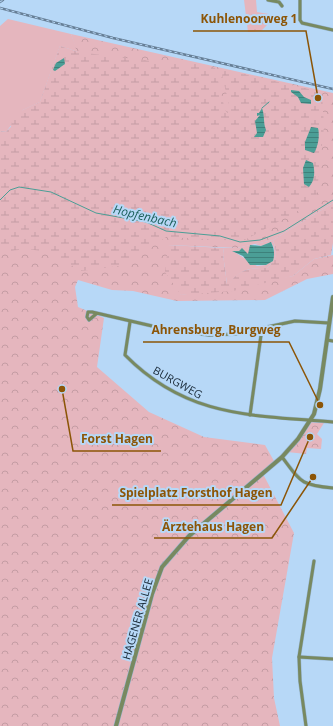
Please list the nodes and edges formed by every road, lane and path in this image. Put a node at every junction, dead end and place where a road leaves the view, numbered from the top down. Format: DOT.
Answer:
graph roads {
  1 [pos="268,0"];
  2 [pos="300,0"];
  3 [pos="282,6"];
  4 [pos="333,30"];
  5 [pos="333,296"];
  6 [pos="96,314"];
  7 [pos="130,322"];
  8 [pos="329,323"];
  9 [pos="262,328"];
  10 [pos="327,340"];
  11 [pos="333,341"];
  12 [pos="250,415"];
  13 [pos="311,420"];
  14 [pos="333,422"];
  15 [pos="282,457"];
  16 [pos="333,488"];
  17 [pos="314,561"];
  18 [pos="299,657"];
  19 [pos="333,659"];
  20 [pos="116,726"];
  21 [pos="306,726"];
  1 -- 3 [label="street"];
  2 -- 4 [label="street"];
  5 -- 8 [label="street, HAGENER ALLEE"];
  6 -- 7 [label="street"];
  7 -- 9 [label="street"];
  7 -- 12 [label="street, BURGWEG"];
  8 -- 9 [label="street"];
  8 -- 10 [label="street, HAGENER ALLEE"];
  9 -- 12 [label="street"];
  10 -- 11 [label="street"];
  10 -- 13 [label="street, HAGENER ALLEE"];
  12 -- 13 [label="street, BURGWEG"];
  13 -- 14 [label="street, BURGWEG"];
  13 -- 15 [label="street, HAGENER ALLEE"];
  15 -- 16 [label="street"];
  15 -- 20 [label="street, HAGENER ALLEE"];
  17 -- 18 [label="street"];
  18 -- 19 [label="street"];
  18 -- 21 [label="street"];
}
